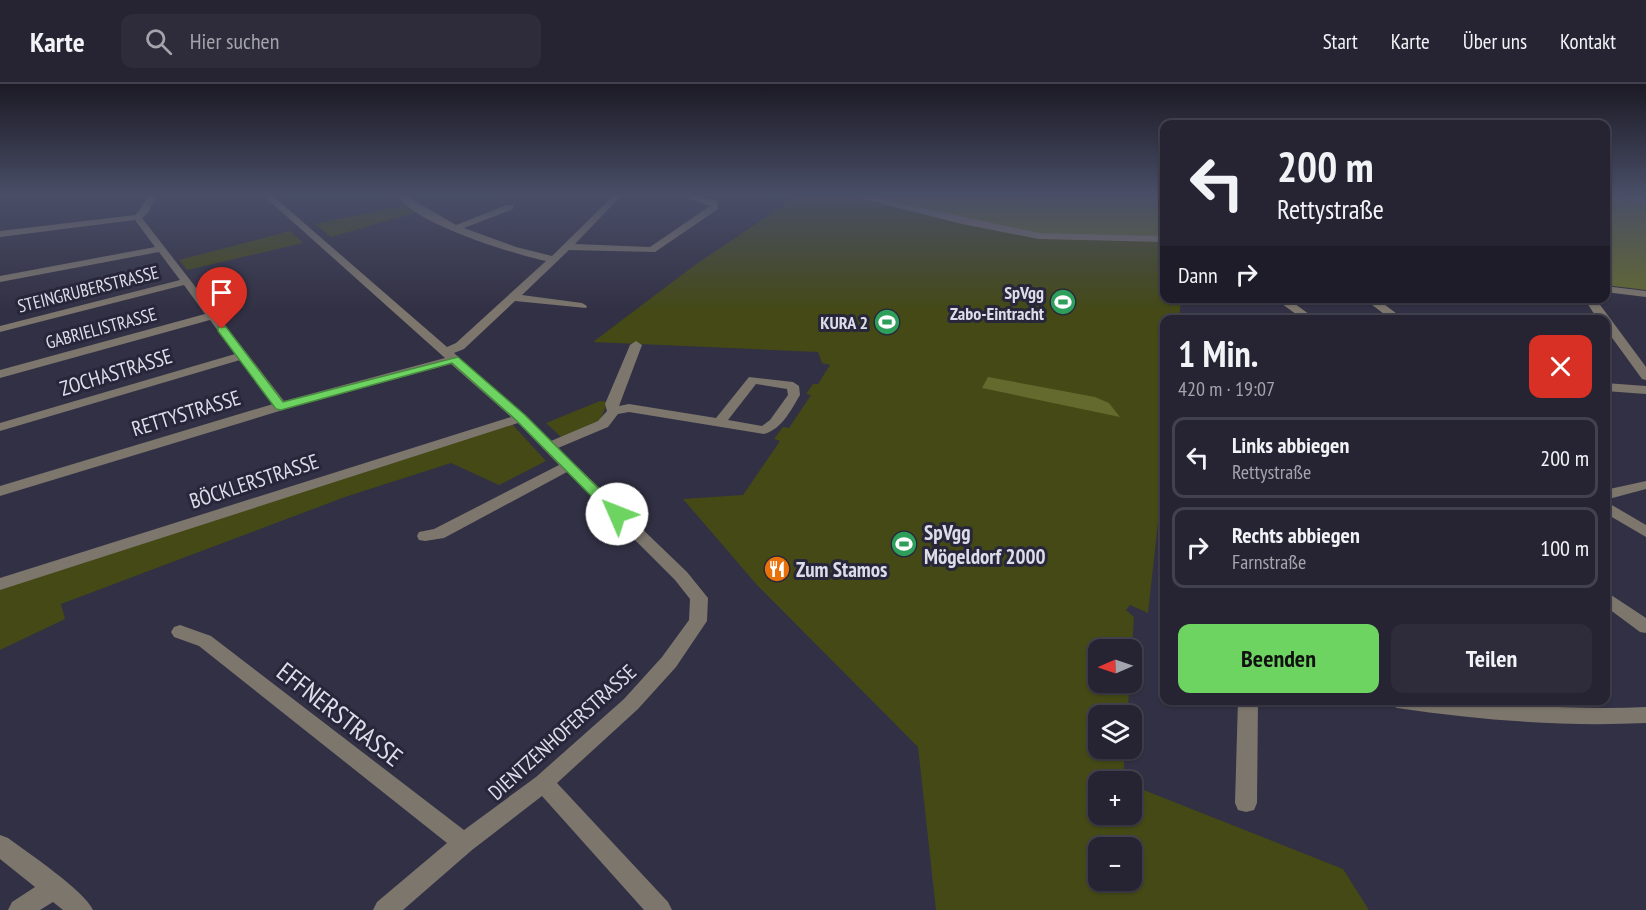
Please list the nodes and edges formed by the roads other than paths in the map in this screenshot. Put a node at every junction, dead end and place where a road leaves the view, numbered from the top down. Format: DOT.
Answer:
graph roads {
  1 [pos="150,235"];
  2 [pos="313,235"];
  3 [pos="473,235"];
  4 [pos="579,235"];
  5 [pos="675,235"];
  6 [pos="1031,235"];
  7 [pos="1160,239"];
  8 [pos="567,247"];
  9 [pos="160,249"];
  10 [pos="553,259"];
  11 [pos="0,279"];
  12 [pos="184,282"];
  13 [pos="1610,290"];
  14 [pos="1646,294"];
  15 [pos="513,297"];
  16 [pos="1286,303"];
  17 [pos="1375,303"];
  18 [pos="582,306"];
  19 [pos="1304,315"];
  20 [pos="1393,315"];
  21 [pos="212,316"];
  22 [pos="1610,327"];
  23 [pos="0,329"];
  24 [pos="636,345"];
  25 [pos="243,355"];
  26 [pos="450,355"];
  27 [pos="0,374"];
  28 [pos="1646,376"];
  29 [pos="1610,387"];
  30 [pos="1646,390"];
  31 [pos="281,406"];
  32 [pos="614,411"];
  33 [pos="520,418"];
  34 [pos="720,422"];
  35 [pos="0,427"];
  36 [pos="548,447"];
  37 [pos="568,466"];
  38 [pos="1646,485"];
  39 [pos="0,491"];
  40 [pos="1610,494"];
  41 [pos="1610,509"];
  42 [pos="1646,532"];
  43 [pos="425,537"];
  44 [pos="0,584"];
  45 [pos="1610,601"];
  46 [pos="1646,627"];
  47 [pos="180,632"];
  48 [pos="1248,705"];
  49 [pos="1427,705"];
  50 [pos="1646,715"];
  51 [pos="543,783"];
  52 [pos="1246,803"];
  53 [pos="464,843"];
  54 [pos="0,845"];
  55 [pos="55,887"];
  56 [pos="20,910"];
  57 [pos="81,910"];
  58 [pos="385,910"];
  59 [pos="660,910"];
  1 -- 9 [label="street"];
  2 -- 26 [label="street, DIENTZENHOFERSTRASSE"];
  3 -- 10 [label="street"];
  4 -- 8 [label="street, RETTYSTRASSE"];
  5 -- 8 [label="street"];
  6 -- 7 [label="street"];
  8 -- 10 [label="street, RETTYSTRASSE"];
  9 -- 11 [label="street"];
  9 -- 12 [label="street"];
  10 -- 15 [label="street, RETTYSTRASSE"];
  12 -- 21 [label="street"];
  12 -- 23 [label="street, STEINGRUBERSTRASSE"];
  13 -- 14 [label="street"];
  15 -- 18 [label="street"];
  15 -- 26 [label="street, RETTYSTRASSE"];
  16 -- 19 [label="street"];
  17 -- 20 [label="street"];
  21 -- 25 [label="street"];
  21 -- 27 [label="street, GABRIELISTRASSE"];
  22 -- 28 [label="street"];
  24 -- 32 [label="street"];
  25 -- 31 [label="street"];
  25 -- 35 [label="street, ZOCHASTRASSE"];
  26 -- 31 [label="street, RETTYSTRASSE"];
  26 -- 33 [label="street, DIENTZENHOFERSTRASSE"];
  29 -- 30 [label="street"];
  31 -- 39 [label="street, RETTYSTRASSE"];
  32 -- 34 [label="street"];
  32 -- 36 [label="street"];
  33 -- 36 [label="street, DIENTZENHOFERSTRASSE"];
  33 -- 44 [label="street, BÖCKLERSTRASSE"];
  34 -- 34 [label="street"];
  36 -- 37 [label="street, DIENTZENHOFERSTRASSE"];
  37 -- 43 [label="street"];
  37 -- 51 [label="street, DIENTZENHOFERSTRASSE"];
  38 -- 40 [label="street"];
  41 -- 42 [label="street"];
  45 -- 46 [label="street"];
  47 -- 53 [label="street, EFFNERSTRASSE"];
  48 -- 52 [label="street"];
  49 -- 50 [label="street"];
  51 -- 53 [label="street, DIENTZENHOFERSTRASSE"];
  51 -- 59 [label="street"];
  53 -- 58 [label="street, DIENTZENHOFERSTRASSE"];
  54 -- 55 [label="street"];
  55 -- 56 [label="street"];
  55 -- 57 [label="street"];
}
